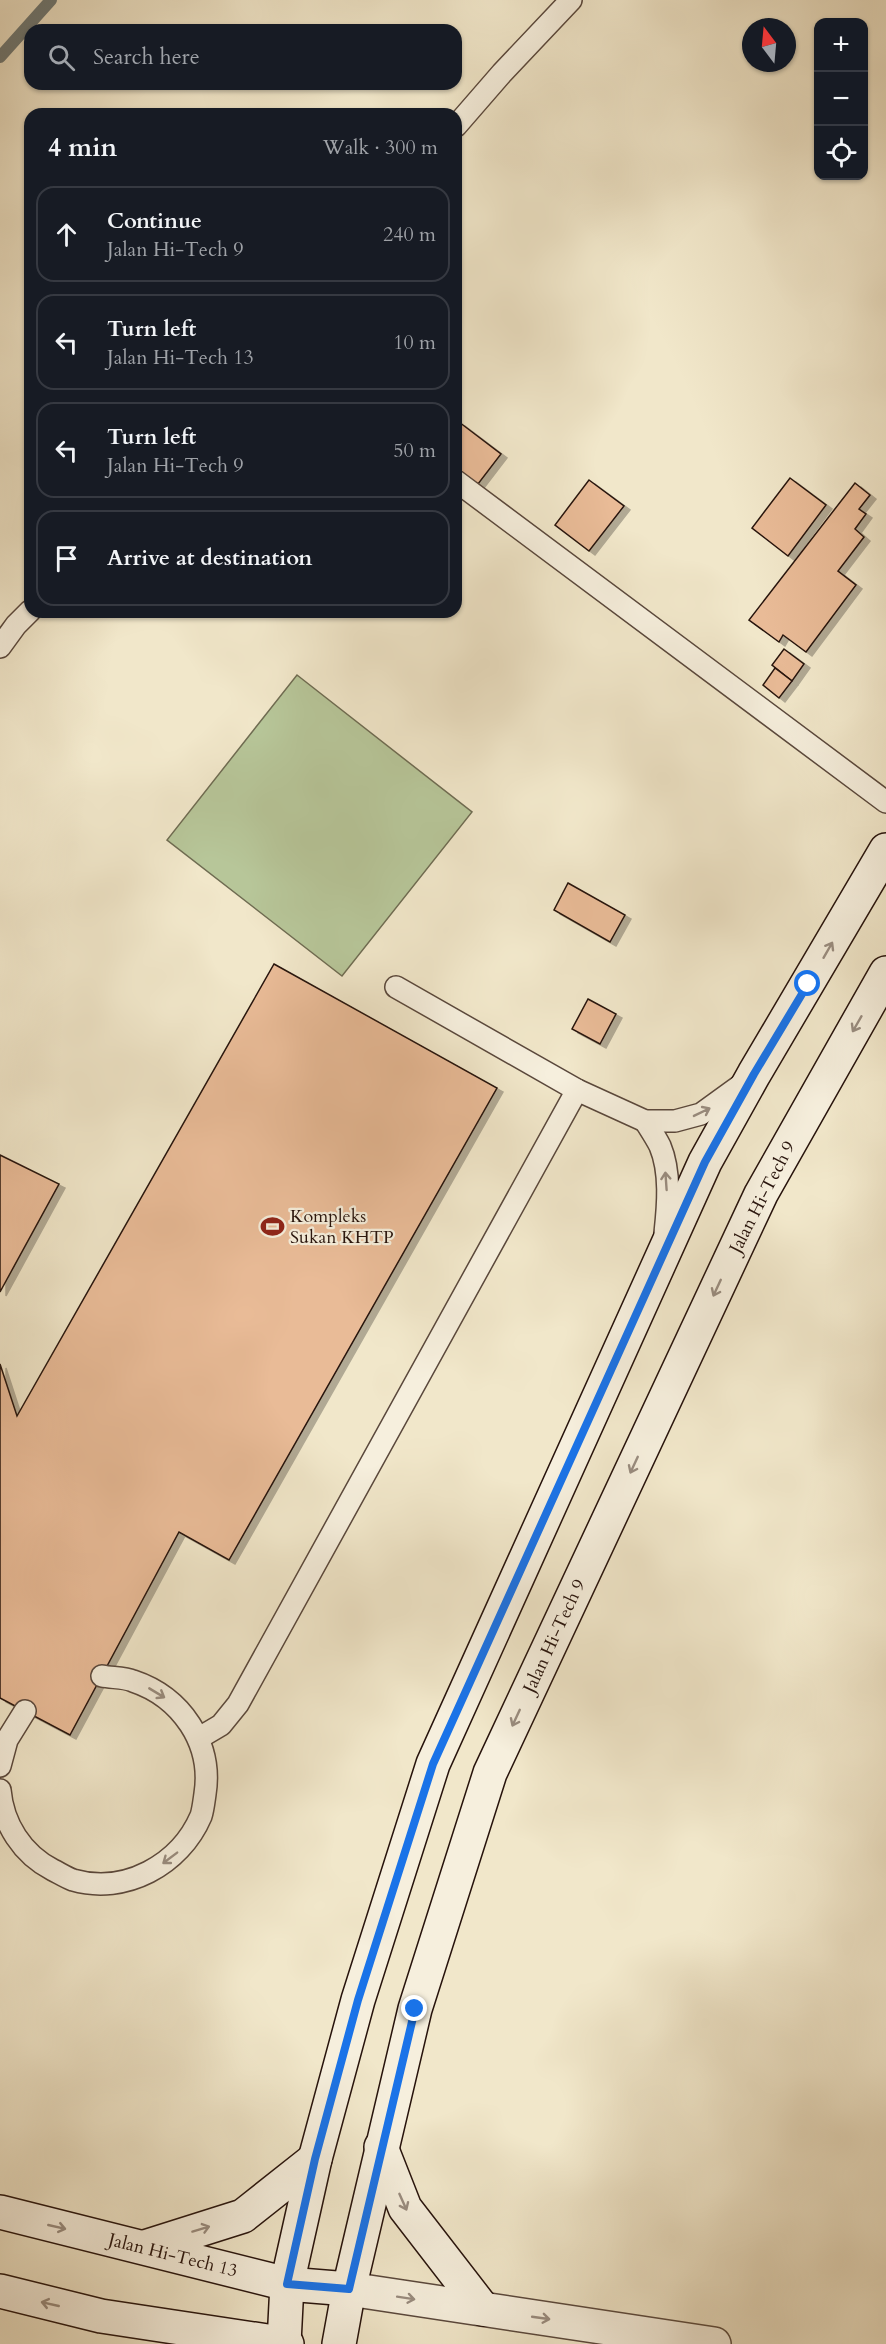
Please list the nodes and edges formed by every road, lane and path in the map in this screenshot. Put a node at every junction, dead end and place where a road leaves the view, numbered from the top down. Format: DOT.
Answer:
graph roads {
  1 [pos="571,0"];
  2 [pos="462,119"];
  3 [pos="462,485"];
  4 [pos="15,623"];
  5 [pos="0,647"];
  6 [pos="886,802"];
  7 [pos="886,850"];
  8 [pos="886,973"];
  9 [pos="396,987"];
  10 [pos="754,1074"];
  11 [pos="577,1090"];
  12 [pos="645,1121"];
  13 [pos="662,1260"];
  14 [pos="102,1676"];
  15 [pos="25,1711"];
  16 [pos="199,1738"];
  17 [pos="0,1766"];
  18 [pos="0,1790"];
  19 [pos="381,2148"];
  20 [pos="315,2159"];
  21 [pos="0,2212"];
  22 [pos="145,2247"];
  23 [pos="287,2284"];
  24 [pos="349,2289"];
  25 [pos="0,2291"];
  26 [pos="483,2309"];
  27 [pos="101,2316"];
  28 [pos="141,2344"];
  29 [pos="285,2344"];
  30 [pos="339,2344"];
  31 [pos="714,2344"];
  1 -- 2 [label="lane"];
  3 -- 6 [label="lane"];
  4 -- 5 [label="lane"];
  10 -- 7 [label="main road, one-way"];
  8 -- 19 [label="main road, Jalan Hi-Tech 9, one-way"];
  9 -- 11 [label="lane"];
  12 -- 10 [label="lane, one-way"];
  10 -- 13 [label="main road"];
  11 -- 12 [label="lane"];
  11 -- 16 [label="lane"];
  13 -- 12 [label="lane, one-way"];
  13 -- 20 [label="main road"];
  14 -- 16 [label="lane, one-way"];
  15 -- 17 [label="lane"];
  16 -- 18 [label="lane, one-way"];
  19 -- 24 [label="main road, Jalan Hi-Tech 9"];
  19 -- 26 [label="main road, one-way"];
  22 -- 20 [label="main road, one-way"];
  20 -- 23 [label="main road"];
  21 -- 22 [label="main road, Jalan Hi-Tech 13, one-way"];
  22 -- 23 [label="main road, Jalan Hi-Tech 13"];
  23 -- 24 [label="main road, Jalan Hi-Tech 13"];
  23 -- 29 [label="main road"];
  24 -- 26 [label="main road, Jalan Hi-Tech 13, one-way"];
  24 -- 30 [label="main road, Jalan Hi-Tech 9"];
  27 -- 25 [label="main road, one-way"];
  26 -- 31 [label="main road, Jalan Hi-Tech 13, one-way"];
  27 -- 28 [label="main road"];
  27 -- 29 [label="main road"];
}
